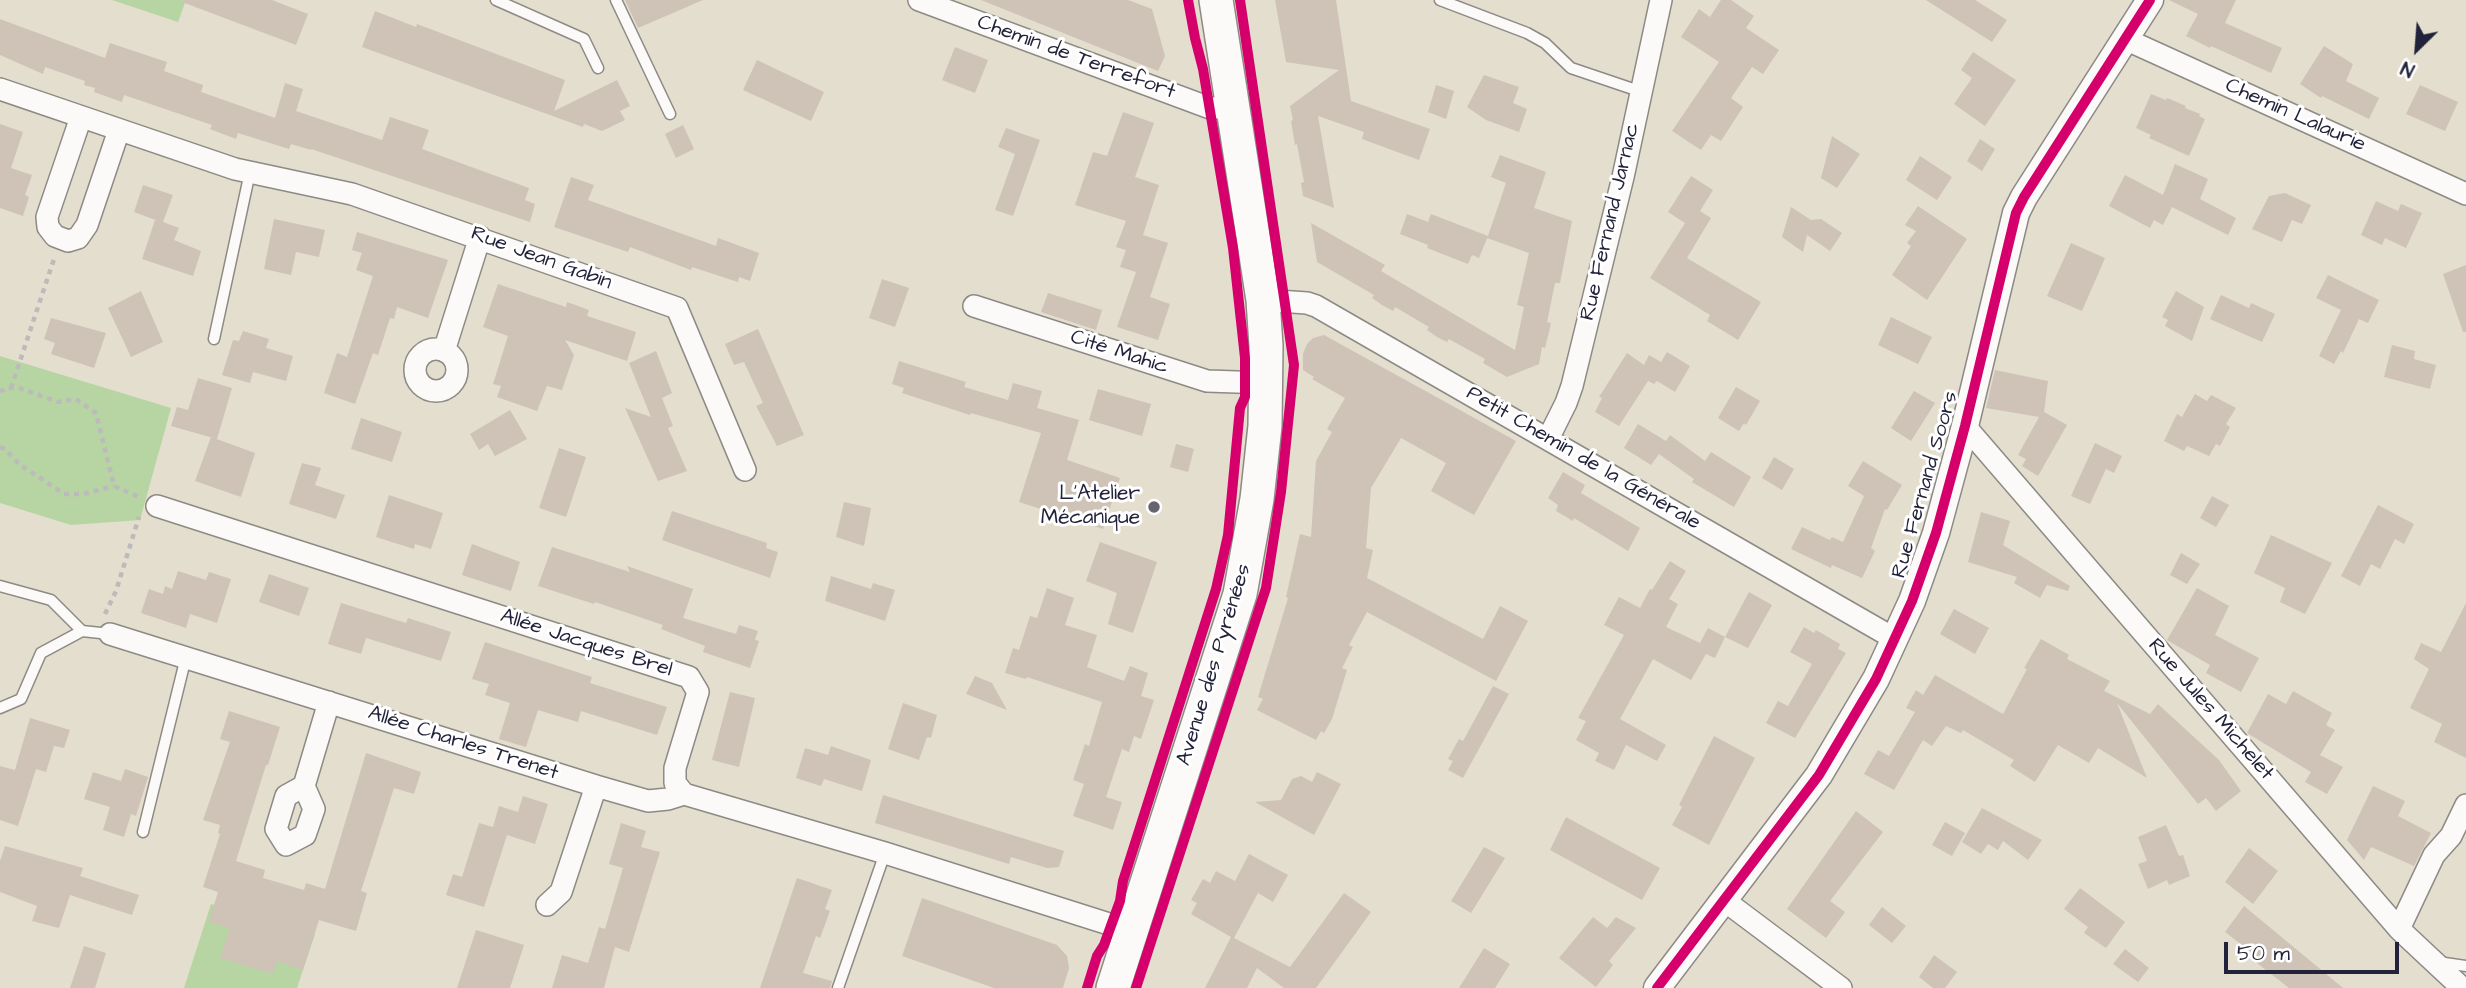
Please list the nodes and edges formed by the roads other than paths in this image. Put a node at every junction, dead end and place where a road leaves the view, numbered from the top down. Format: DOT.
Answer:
graph roads {
  1 [pos="496,0"];
  2 [pos="615,0"];
  3 [pos="919,0"];
  4 [pos="1216,0"];
  5 [pos="1440,0"];
  6 [pos="1661,0"];
  7 [pos="2150,0"];
  8 [pos="2125,39"];
  9 [pos="598,68"];
  10 [pos="0,89"];
  11 [pos="1642,92"];
  12 [pos="1234,108"];
  13 [pos="670,114"];
  14 [pos="81,117"];
  15 [pos="119,130"];
  16 [pos="243,170"];
  17 [pos="2466,194"];
  18 [pos="480,237"];
  19 [pos="1264,300"];
  20 [pos="974,306"];
  21 [pos="214,340"];
  22 [pos="444,351"];
  23 [pos="1266,383"];
  24 [pos="1965,426"];
  25 [pos="1548,439"];
  26 [pos="744,470"];
  27 [pos="148,509"];
  28 [pos="0,586"];
  29 [pos="82,631"];
  30 [pos="105,633"];
  31 [pos="1895,639"];
  32 [pos="186,657"];
  33 [pos="329,702"];
  34 [pos="0,708"];
  35 [pos="304,786"];
  36 [pos="596,786"];
  37 [pos="684,794"];
  38 [pos="2466,805"];
  39 [pos="143,832"];
  40 [pos="886,853"];
  41 [pos="1725,901"];
  42 [pos="547,905"];
  43 [pos="2399,929"];
  44 [pos="1131,931"];
  45 [pos="2432,962"];
  46 [pos="2466,966"];
  47 [pos="838,988"];
  48 [pos="1113,988"];
  49 [pos="1657,988"];
  50 [pos="1841,988"];
  51 [pos="2462,988"];
  1 -- 9 [label="lane"];
  2 -- 13 [label="lane"];
  3 -- 12 [label="street, Chemin de Terrefort"];
  4 -- 12 [label="main road, Avenue des Pyrénées"];
  5 -- 11 [label="lane"];
  6 -- 11 [label="street, Rue Fernand Jarnac"];
  7 -- 8 [label="street, Rue Fernand Soors"];
  8 -- 17 [label="street, Chemin Lalaurie"];
  8 -- 24 [label="street, Rue Fernand Soors"];
  10 -- 14 [label="street, Rue Jean Gabin"];
  11 -- 25 [label="street, Rue Fernand Jarnac"];
  12 -- 19 [label="main road, Avenue des Pyrénées"];
  14 -- 15 [label="street, Rue Jean Gabin"];
  14 -- 15 [label="street"];
  15 -- 16 [label="street, Rue Jean Gabin"];
  16 -- 18 [label="street, Rue Jean Gabin"];
  16 -- 21 [label="lane"];
  18 -- 22 [label="street"];
  18 -- 26 [label="street, Rue Jean Gabin"];
  19 -- 23 [label="main road, Avenue des Pyrénées"];
  19 -- 25 [label="street, Petit Chemin de la Générale"];
  20 -- 23 [label="street, Cité Mahic"];
  23 -- 44 [label="main road, Avenue des Pyrénées"];
  24 -- 31 [label="street, Rue Fernand Soors"];
  24 -- 43 [label="street, Rue Jules Michelet"];
  25 -- 31 [label="street, Petit Chemin de la Générale"];
  27 -- 37 [label="street, Allée Jacques Brel"];
  28 -- 29 [label="lane"];
  29 -- 30 [label="lane"];
  29 -- 34 [label="lane"];
  30 -- 32 [label="street, Allée Charles Trenet"];
  31 -- 41 [label="street, Rue Fernand Soors"];
  32 -- 33 [label="street, Allée Charles Trenet"];
  32 -- 39 [label="lane"];
  33 -- 35 [label="street"];
  33 -- 36 [label="street, Allée Charles Trenet"];
  36 -- 37 [label="street, Allée Charles Trenet"];
  36 -- 42 [label="street"];
  37 -- 40 [label="street"];
  38 -- 43 [label="street"];
  40 -- 44 [label="street"];
  40 -- 47 [label="lane"];
  41 -- 49 [label="street, Rue Fernand Soors"];
  41 -- 50 [label="street"];
  43 -- 45 [label="street, Rue Jules Michelet"];
  44 -- 48 [label="main road, Avenue des Pyrénées"];
  45 -- 46 [label="lane"];
  45 -- 51 [label="street, Rue Jules Michelet"];
}
